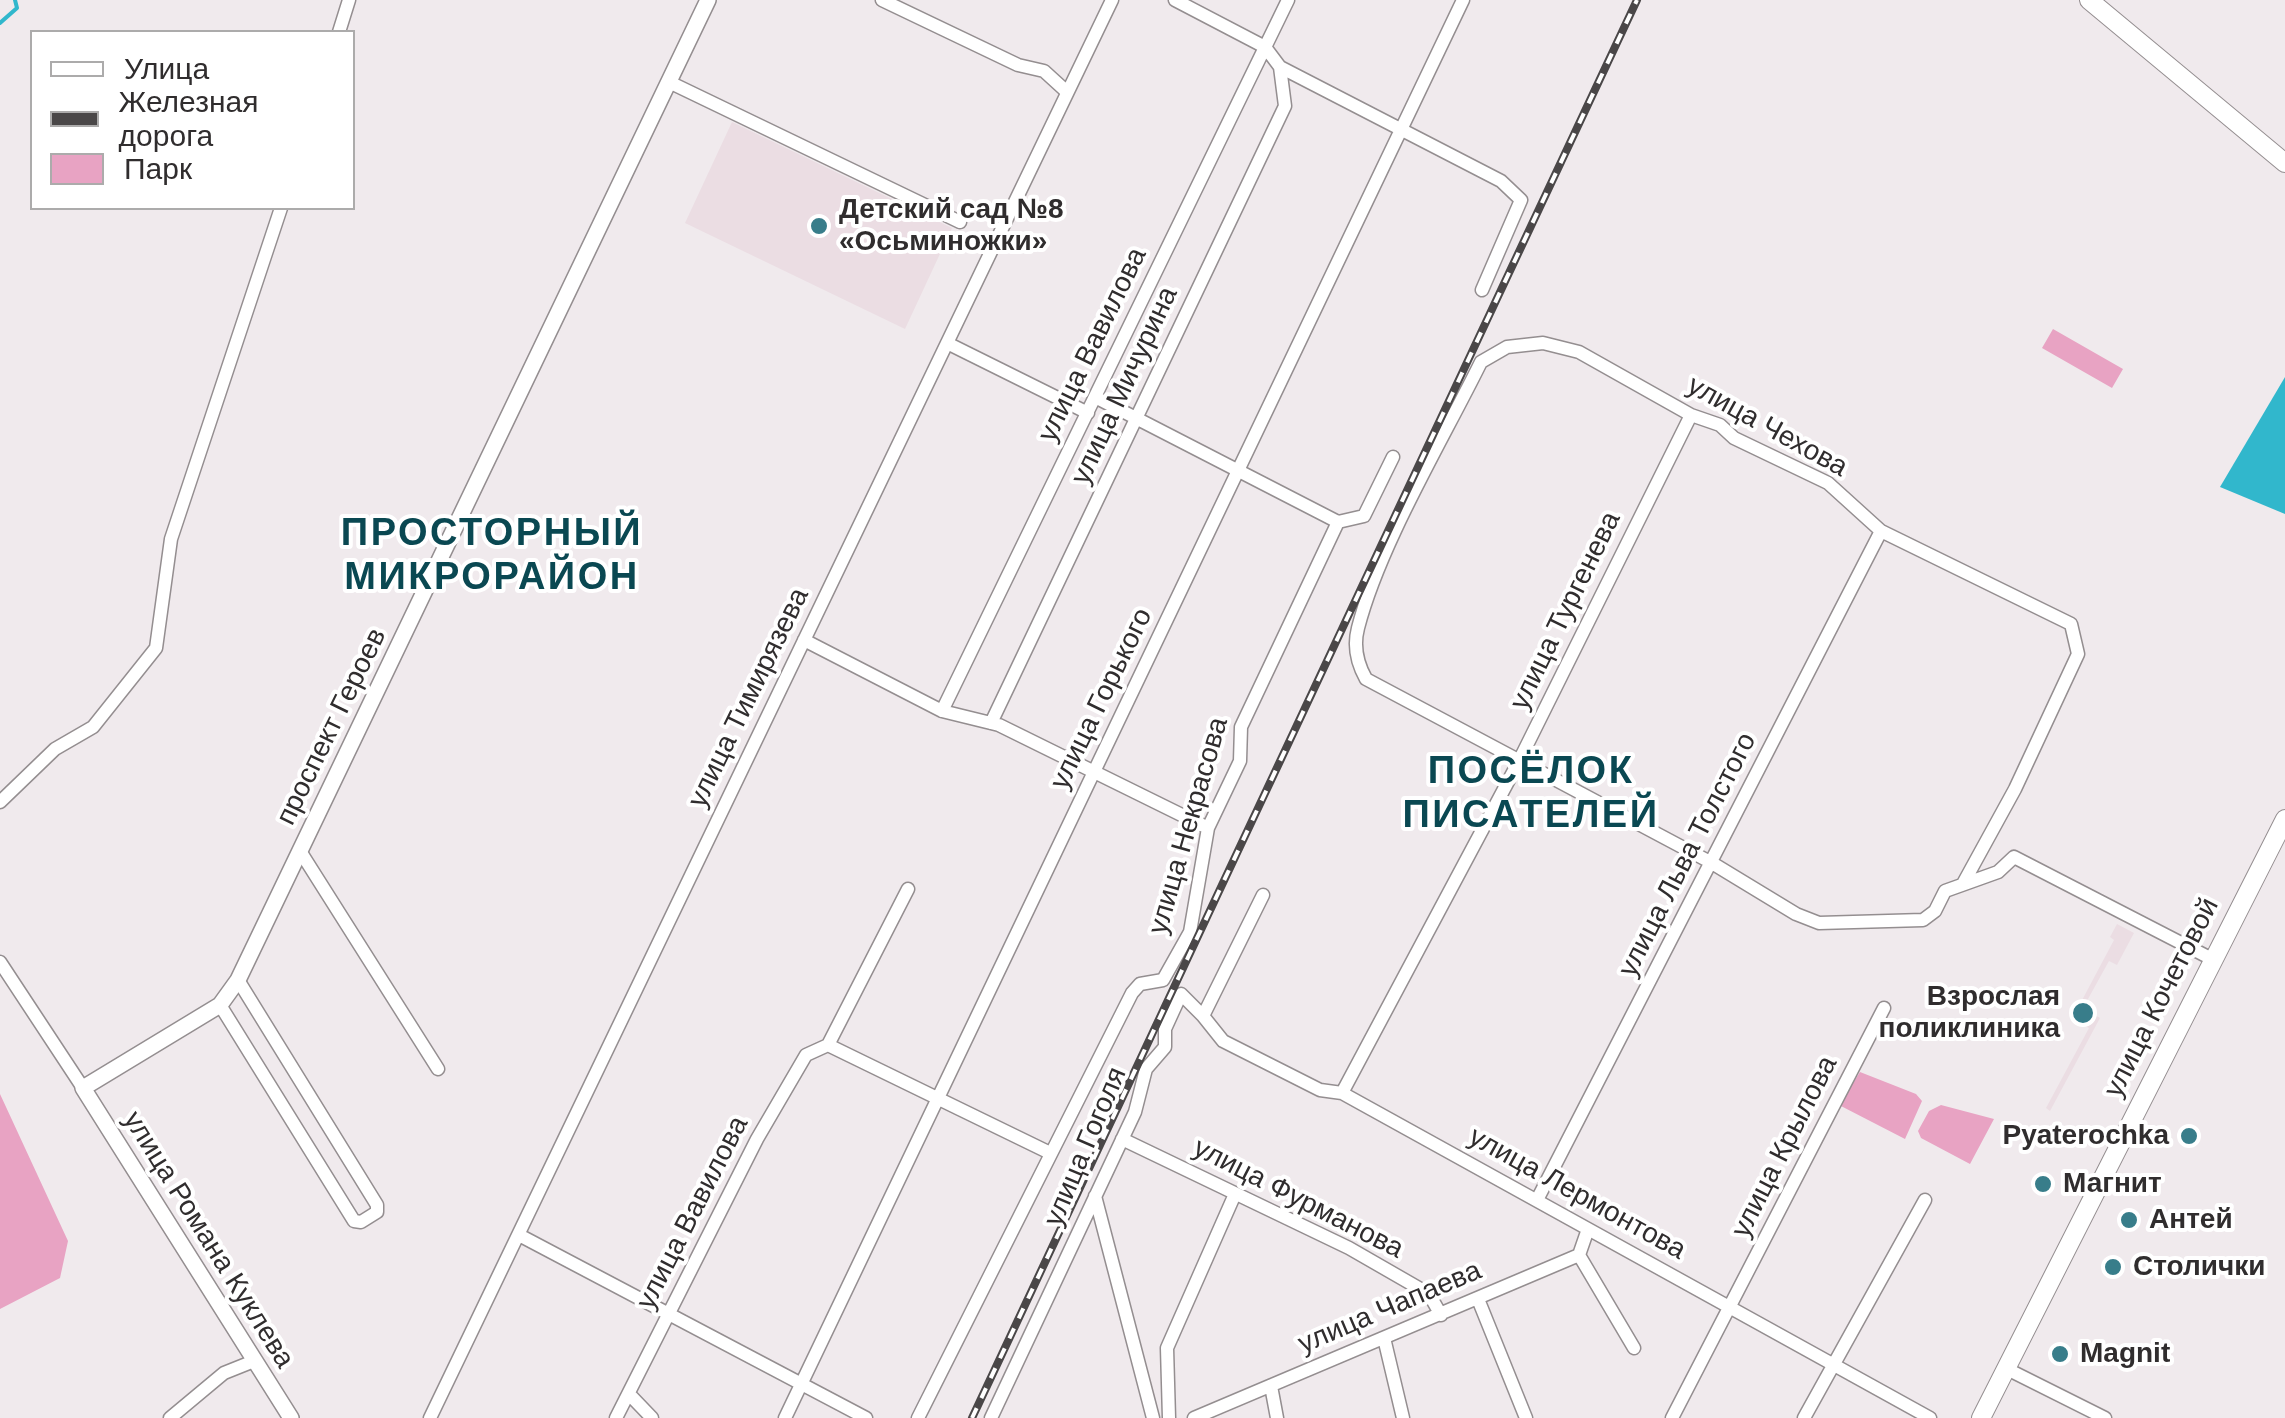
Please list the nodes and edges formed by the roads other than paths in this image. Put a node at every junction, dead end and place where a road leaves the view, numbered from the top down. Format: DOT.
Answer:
graph roads {
  1 [pos="350,0"];
  2 [pos="708,0"];
  3 [pos="882,0"];
  4 [pos="1112,0"];
  5 [pos="1174,0"];
  6 [pos="1288,0"];
  7 [pos="1463,0"];
  8 [pos="2088,0"];
  9 [pos="340,30"];
  10 [pos="1266,47"];
  11 [pos="1280,67"];
  12 [pos="669,82"];
  13 [pos="1067,92"];
  14 [pos="1399,128"];
  15 [pos="2285,163"];
  16 [pos="280,210"];
  17 [pos="960,222"];
  18 [pos="1482,290"];
  19 [pos="947,343"];
  20 [pos="1095,398"];
  21 [pos="1088,412"];
  22 [pos="1691,416"];
  23 [pos="1138,419"];
  24 [pos="1393,457"];
  25 [pos="1239,471"];
  26 [pos="1338,522"];
  27 [pos="1881,531"];
  28 [pos="804,640"];
  29 [pos="942,711"];
  30 [pos="990,722"];
  31 [pos="1519,760"];
  32 [pos="1096,771"];
  33 [pos="0,802"];
  34 [pos="2285,818"];
  35 [pos="1208,828"];
  36 [pos="1984,849"];
  37 [pos="300,850"];
  38 [pos="2014,856"];
  39 [pos="1712,863"];
  40 [pos="1964,882"];
  41 [pos="908,889"];
  42 [pos="1263,895"];
  43 [pos="2212,960"];
  44 [pos="0,962"];
  45 [pos="238,980"];
  46 [pos="220,1005"];
  47 [pos="1884,1008"];
  48 [pos="1203,1016"];
  49 [pos="828,1045"];
  50 [pos="279,1046"];
  51 [pos="255,1062"];
  52 [pos="438,1069"];
  53 [pos="84,1088"];
  54 [pos="1342,1093"];
  55 [pos="937,1101"];
  56 [pos="318,1108"];
  57 [pos="293,1123"];
  58 [pos="1122,1139"];
  59 [pos="1048,1152"];
  60 [pos="358,1174"];
  61 [pos="334,1188"];
  62 [pos="1236,1194"];
  63 [pos="1095,1196"];
  64 [pos="1537,1200"];
  65 [pos="1925,1200"];
  66 [pos="1588,1229"];
  67 [pos="518,1235"];
  68 [pos="1579,1255"];
  69 [pos="1478,1299"];
  70 [pos="1732,1310"];
  71 [pos="1441,1315"];
  72 [pos="669,1316"];
  73 [pos="1384,1338"];
  74 [pos="1634,1348"];
  75 [pos="254,1361"];
  76 [pos="1832,1366"];
  77 [pos="2007,1368"];
  78 [pos="801,1384"];
  79 [pos="1270,1386"];
  80 [pos="629,1394"];
  81 [pos="170,1418"];
  82 [pos="291,1418"];
  83 [pos="430,1418"];
  84 [pos="616,1418"];
  85 [pos="652,1418"];
  86 [pos="785,1418"];
  87 [pos="866,1418"];
  88 [pos="918,1418"];
  89 [pos="991,1418"];
  90 [pos="1154,1418"];
  91 [pos="1169,1418"];
  92 [pos="1194,1418"];
  93 [pos="1277,1418"];
  94 [pos="1403,1418"];
  95 [pos="1526,1418"];
  96 [pos="1672,1418"];
  97 [pos="1804,1418"];
  98 [pos="1930,1418"];
  99 [pos="1980,1418"];
  100 [pos="2105,1418"];
  1 -- 9 [label="street"];
  2 -- 12 [label="street, проспект Героев"];
  3 -- 13 [label="street"];
  4 -- 13 [label="street, улица Тимирязева"];
  5 -- 10 [label="street"];
  6 -- 10 [label="street, улица Вавилова"];
  7 -- 14 [label="street, улица Горького"];
  8 -- 15 [label="main road"];
  10 -- 11 [label="street"];
  10 -- 20 [label="street, улица Вавилова"];
  11 -- 14 [label="street"];
  11 -- 23 [label="street, улица Мичурина"];
  12 -- 17 [label="street"];
  12 -- 37 [label="street, проспект Героев"];
  13 -- 19 [label="street, улица Тимирязева"];
  14 -- 18 [label="street"];
  14 -- 25 [label="street, улица Горького"];
  16 -- 33 [label="street"];
  19 -- 21 [label="street"];
  19 -- 28 [label="street, улица Тимирязева"];
  20 -- 21 [label="street, улица Вавилова"];
  20 -- 23 [label="street"];
  21 -- 29 [label="street, улица Вавилова"];
  22 -- 27 [label="street, улица Чехова"];
  22 -- 31 [label="street, улица Тургенева"];
  22 -- 31 [label="street, улица Чехова"];
  23 -- 25 [label="street"];
  23 -- 30 [label="street, улица Мичурина"];
  24 -- 26 [label="street, улица Некрасова"];
  25 -- 26 [label="street"];
  25 -- 32 [label="street, улица Горького"];
  26 -- 35 [label="street, улица Некрасова"];
  27 -- 36 [label="street, улица Чехова"];
  27 -- 39 [label="street, улица Льва Толстого"];
  28 -- 29 [label="street"];
  28 -- 67 [label="street, улица Тимирязева"];
  29 -- 30 [label="street"];
  30 -- 32 [label="street"];
  31 -- 39 [label="street"];
  31 -- 54 [label="street, улица Тургенева"];
  32 -- 35 [label="street"];
  32 -- 55 [label="street, улица Горького"];
  34 -- 43 [label="main road, улица Кочетовой"];
  35 -- 59 [label="street, улица Некрасова"];
  36 -- 38 [label="street"];
  36 -- 40 [label="street"];
  37 -- 45 [label="street, проспект Героев"];
  37 -- 52 [label="street"];
  38 -- 40 [label="street"];
  38 -- 43 [label="street"];
  39 -- 40 [label="street"];
  39 -- 64 [label="street, улица Льва Толстого"];
  41 -- 49 [label="street"];
  42 -- 48 [label="street"];
  43 -- 77 [label="main road, улица Кочетовой"];
  44 -- 53 [label="street"];
  45 -- 46 [label="street, проспект Героев"];
  45 -- 50 [label="street"];
  46 -- 51 [label="street"];
  46 -- 53 [label="street, проспект Героев"];
  47 -- 70 [label="street, улица Крылова"];
  48 -- 54 [label="street, улица Лермонтова"];
  48 -- 58 [label="street, улица Гоголя"];
  49 -- 55 [label="street"];
  49 -- 72 [label="street, улица Вавилова"];
  50 -- 51 [label="street"];
  50 -- 56 [label="street"];
  51 -- 57 [label="street"];
  53 -- 75 [label="street, улица Романа Куклева"];
  54 -- 64 [label="street, улица Лермонтова"];
  55 -- 59 [label="street"];
  55 -- 78 [label="street, улица Горького"];
  56 -- 57 [label="street"];
  56 -- 60 [label="street"];
  57 -- 61 [label="street"];
  58 -- 62 [label="street, улица Фурманова"];
  58 -- 63 [label="street, улица Гоголя"];
  59 -- 88 [label="street, улица Некрасова"];
  60 -- 61 [label="street"];
  60 -- 61 [label="street"];
  62 -- 71 [label="street, улица Фурманова"];
  62 -- 91 [label="street"];
  63 -- 89 [label="street, улица Гоголя"];
  63 -- 90 [label="street"];
  64 -- 66 [label="street, улица Лермонтова"];
  65 -- 76 [label="street"];
  66 -- 68 [label="street"];
  66 -- 70 [label="street, улица Лермонтова"];
  67 -- 72 [label="street"];
  67 -- 83 [label="street, улица Тимирязева"];
  68 -- 69 [label="street, улица Чапаева"];
  68 -- 74 [label="street"];
  69 -- 71 [label="street, улица Чапаева"];
  69 -- 95 [label="street"];
  70 -- 76 [label="street, улица Лермонтова"];
  70 -- 96 [label="street, улица Крылова"];
  71 -- 73 [label="street, улица Чапаева"];
  72 -- 78 [label="street"];
  72 -- 80 [label="street, улица Вавилова"];
  73 -- 79 [label="street, улица Чапаева"];
  73 -- 94 [label="street"];
  75 -- 81 [label="street"];
  75 -- 82 [label="street, улица Романа Куклева"];
  76 -- 97 [label="street"];
  76 -- 98 [label="street, улица Лермонтова"];
  77 -- 99 [label="main road, улица Кочетовой"];
  77 -- 100 [label="street"];
  78 -- 86 [label="street, улица Горького"];
  78 -- 87 [label="street"];
  79 -- 92 [label="street, улица Чапаева"];
  79 -- 93 [label="street"];
  80 -- 84 [label="street, улица Вавилова"];
  80 -- 85 [label="street"];
}
